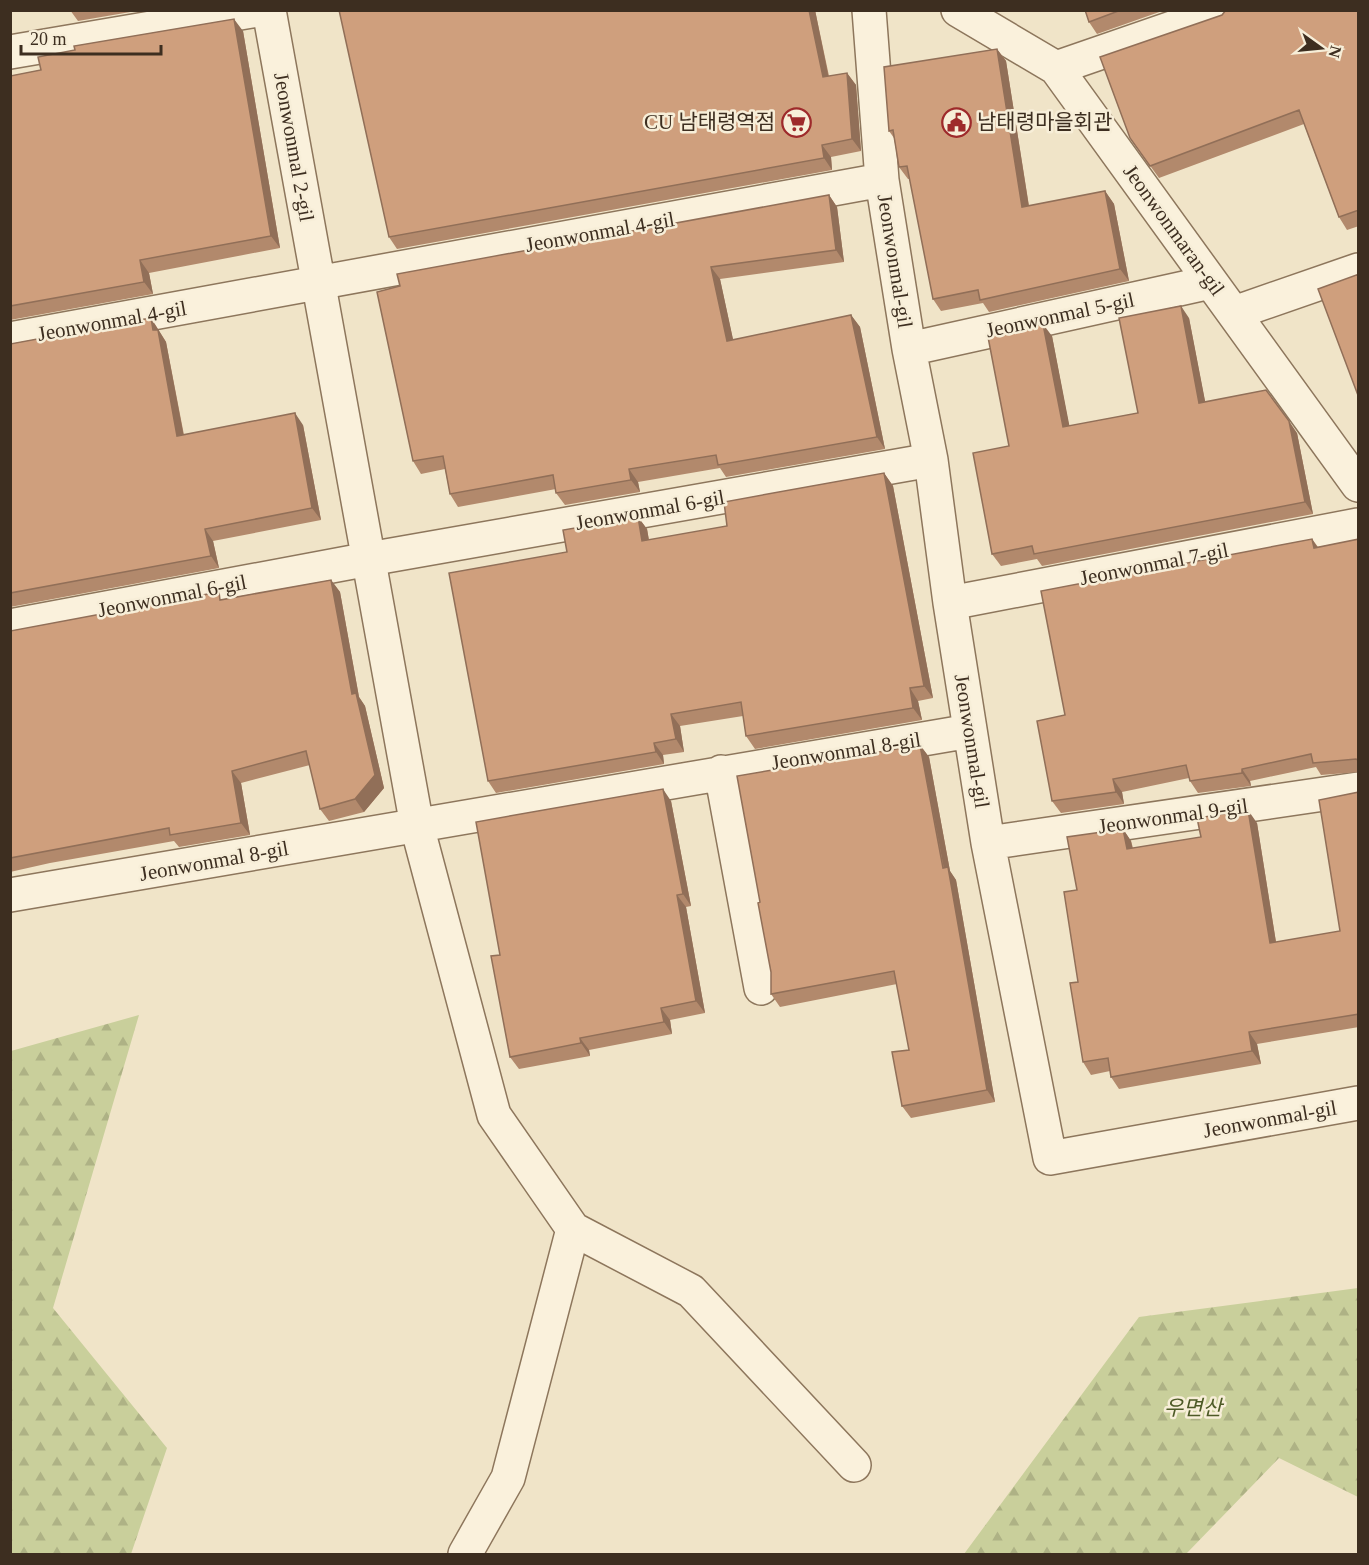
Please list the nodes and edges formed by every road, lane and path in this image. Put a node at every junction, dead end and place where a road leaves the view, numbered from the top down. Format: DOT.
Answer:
graph roads {
  1 [pos="257,10"];
  2 [pos="269,10"];
  3 [pos="869,10"];
  4 [pos="958,10"];
  5 [pos="1224,10"];
  6 [pos="10,52"];
  7 [pos="1056,68"];
  8 [pos="882,180"];
  9 [pos="1359,270"];
  10 [pos="1211,282"];
  11 [pos="319,283"];
  12 [pos="1234,313"];
  13 [pos="10,339"];
  14 [pos="909,349"];
  15 [pos="931,460"];
  16 [pos="1359,485"];
  17 [pos="1359,525"];
  18 [pos="369,559"];
  19 [pos="950,603"];
  20 [pos="10,626"];
  21 [pos="970,731"];
  22 [pos="721,772"];
  23 [pos="1359,789"];
  24 [pos="417,826"];
  25 [pos="988,843"];
  26 [pos="10,895"];
  27 [pos="761,988"];
  28 [pos="1359,1103"];
  29 [pos="573,1229"];
  30 [pos="854,1465"];
  31 [pos="465,1554"];
  1 -- 6 [label="street"];
  2 -- 11 [label="street, Jeonwonmal 2-gil"];
  3 -- 8 [label="street, Jeonwonmal-gil"];
  4 -- 7 [label="street, Jeonwonmaran-gil"];
  5 -- 7 [label="street"];
  7 -- 10 [label="street, Jeonwonmaran-gil"];
  8 -- 11 [label="street, Jeonwonmal 4-gil"];
  8 -- 14 [label="street, Jeonwonmal-gil"];
  9 -- 12 [label="street"];
  10 -- 12 [label="street, Jeonwonmaran-gil"];
  10 -- 14 [label="street, Jeonwonmal 5-gil"];
  11 -- 13 [label="street, Jeonwonmal 4-gil"];
  11 -- 18 [label="street"];
  12 -- 16 [label="street, Jeonwonmaran-gil"];
  14 -- 15 [label="street, Jeonwonmal-gil"];
  15 -- 18 [label="street, Jeonwonmal 6-gil"];
  15 -- 19 [label="street, Jeonwonmal-gil"];
  17 -- 19 [label="street, Jeonwonmal 7-gil"];
  18 -- 20 [label="street, Jeonwonmal 6-gil"];
  18 -- 24 [label="street"];
  19 -- 21 [label="street, Jeonwonmal-gil"];
  21 -- 22 [label="street, Jeonwonmal 8-gil"];
  21 -- 25 [label="street, Jeonwonmal-gil"];
  22 -- 24 [label="street, Jeonwonmal 8-gil"];
  22 -- 27 [label="street"];
  23 -- 25 [label="street, Jeonwonmal 9-gil"];
  24 -- 26 [label="street, Jeonwonmal 8-gil"];
  24 -- 29 [label="street"];
  25 -- 28 [label="street, Jeonwonmal-gil"];
  29 -- 30 [label="street"];
  29 -- 31 [label="street"];
}
